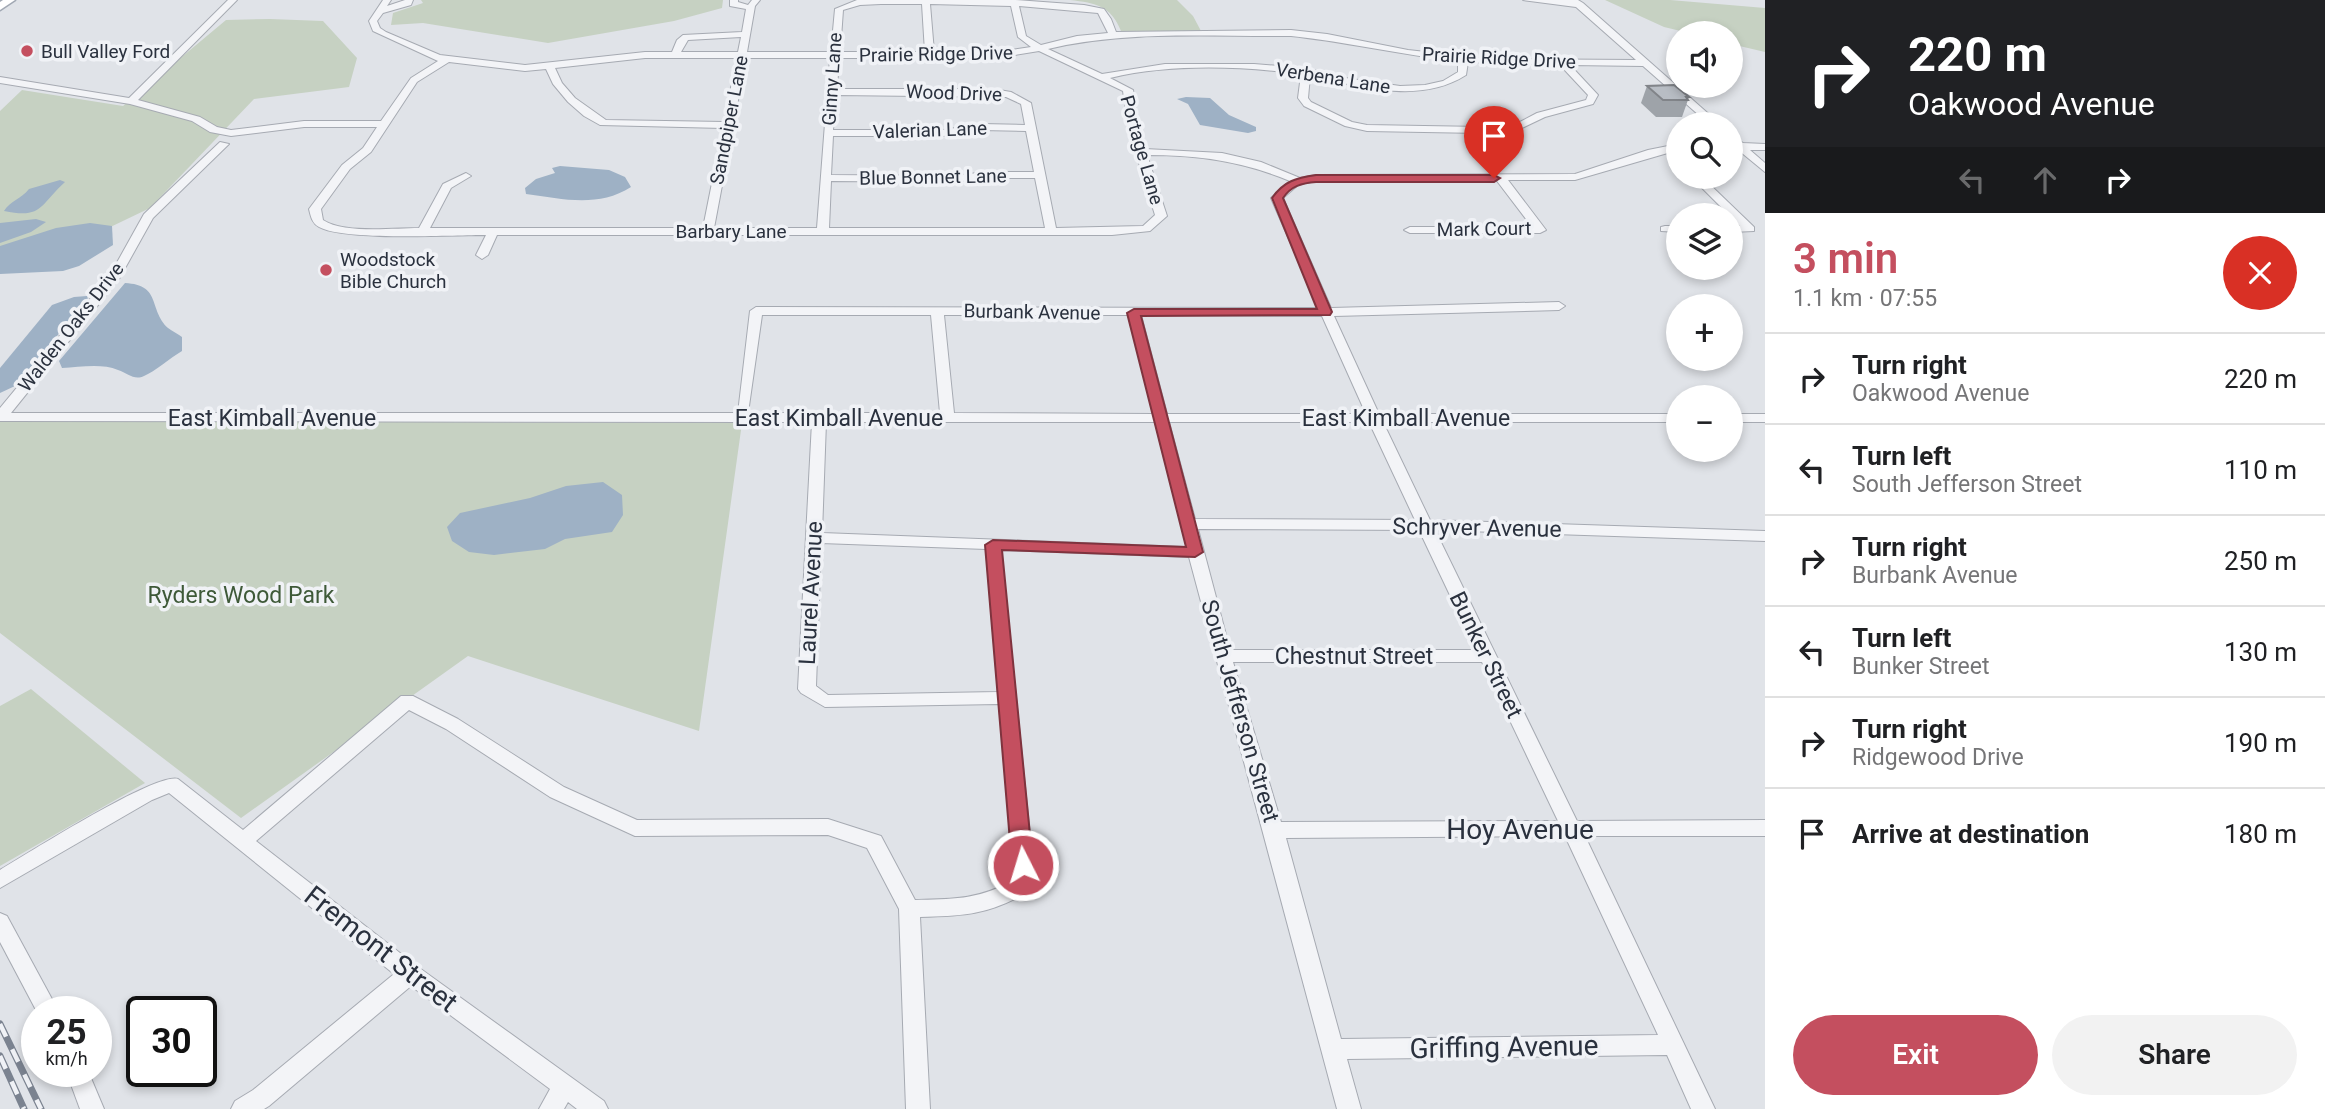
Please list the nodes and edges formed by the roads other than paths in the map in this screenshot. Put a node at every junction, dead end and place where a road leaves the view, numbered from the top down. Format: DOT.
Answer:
graph roads {
  1 [pos="10,0"];
  2 [pos="233,0"];
  3 [pos="387,0"];
  4 [pos="409,0"];
  5 [pos="734,0"];
  6 [pos="1527,0"];
  7 [pos="926,2"];
  8 [pos="1014,2"];
  9 [pos="1577,3"];
  10 [pos="753,4"];
  11 [pos="0,7"];
  12 [pos="377,12"];
  13 [pos="746,34"];
  14 [pos="1113,34"];
  15 [pos="1041,48"];
  16 [pos="676,55"];
  17 [pos="742,55"];
  18 [pos="834,55"];
  19 [pos="930,55"];
  20 [pos="446,60"];
  21 [pos="1463,60"];
  22 [pos="1644,63"];
  23 [pos="1563,64"];
  24 [pos="550,67"];
  25 [pos="1306,71"];
  26 [pos="1103,77"];
  27 [pos="0,78"];
  28 [pos="831,92"];
  29 [pos="131,101"];
  30 [pos="1701,112"];
  31 [pos="383,124"];
  32 [pos="729,125"];
  33 [pos="1031,128"];
  34 [pos="828,133"];
  35 [pos="228,140"];
  36 [pos="1743,146"];
  37 [pos="1765,147"];
  38 [pos="1666,149"];
  39 [pos="1142,152"];
  40 [pos="1743,152"];
  41 [pos="1765,169"];
  42 [pos="1040,175"];
  43 [pos="466,176"];
  44 [pos="826,178"];
  45 [pos="1502,178"];
  46 [pos="1298,181"];
  47 [pos="1708,189"];
  48 [pos="1723,203"];
  49 [pos="1146,229"];
  50 [pos="1410,230"];
  51 [pos="423,231"];
  52 [pos="494,231"];
  53 [pos="708,231"];
  54 [pos="823,231"];
  55 [pos="1051,232"];
  56 [pos="482,255"];
  57 [pos="1559,306"];
  58 [pos="937,311"];
  59 [pos="1325,312"];
  60 [pos="1134,313"];
  61 [pos="6,401"];
  62 [pos="743,411"];
  63 [pos="0,417"];
  64 [pos="947,418"];
  65 [pos="1374,418"];
  66 [pos="1666,418"];
  67 [pos="1743,418"];
  68 [pos="1765,418"];
  69 [pos="820,419"];
  70 [pos="1161,419"];
  71 [pos="1189,524"];
  72 [pos="1424,526"];
  73 [pos="1765,536"];
  74 [pos="814,538"];
  75 [pos="993,545"];
  76 [pos="1195,552"];
  77 [pos="1223,656"];
  78 [pos="1486,656"];
  79 [pos="1007,698"];
  80 [pos="1765,828"];
  81 [pos="1571,829"];
  82 [pos="1274,830"];
  83 [pos="243,841"];
  84 [pos="0,880"];
  85 [pos="909,909"];
  86 [pos="0,922"];
  87 [pos="410,974"];
  88 [pos="39,996"];
  89 [pos="1674,1045"];
  90 [pos="1333,1049"];
  91 [pos="83,1087"];
  92 [pos="564,1088"];
  93 [pos="92,1109"];
  94 [pos="243,1109"];
  95 [pos="551,1109"];
  96 [pos="596,1109"];
  97 [pos="918,1109"];
  98 [pos="1349,1109"];
  99 [pos="1703,1109"];
  1 -- 11 [label="main road"];
  2 -- 29 [label="street"];
  3 -- 12 [label="street"];
  4 -- 12 [label="street"];
  5 -- 10 [label="street, Sandpiper Lane"];
  6 -- 9 [label="street"];
  7 -- 8 [label="street, Ginny Lane"];
  7 -- 18 [label="street, Ginny Lane"];
  7 -- 19 [label="street"];
  8 -- 14 [label="street, Ginny Lane"];
  8 -- 15 [label="street, Portage Lane"];
  9 -- 22 [label="street"];
  10 -- 13 [label="street, Sandpiper Lane"];
  12 -- 20 [label="street, Prairie Ridge Drive"];
  13 -- 16 [label="street"];
  13 -- 17 [label="street, Sandpiper Lane"];
  14 -- 15 [label="street, Prairie Ridge Drive"];
  14 -- 21 [label="street, Prairie Ridge Drive"];
  15 -- 19 [label="street, Prairie Ridge Drive"];
  15 -- 26 [label="street, Portage Lane"];
  16 -- 17 [label="street, Prairie Ridge Drive"];
  16 -- 24 [label="street, Prairie Ridge Drive"];
  17 -- 18 [label="street, Prairie Ridge Drive"];
  17 -- 32 [label="street, Sandpiper Lane"];
  18 -- 19 [label="street, Prairie Ridge Drive"];
  18 -- 28 [label="street, Ginny Lane"];
  20 -- 24 [label="street, Prairie Ridge Drive"];
  20 -- 31 [label="street"];
  21 -- 23 [label="street, Prairie Ridge Drive"];
  21 -- 25 [label="street, Verbena Lane"];
  22 -- 23 [label="street, Prairie Ridge Drive"];
  22 -- 30 [label="street"];
  23 -- 25 [label="street"];
  24 -- 32 [label="street"];
  25 -- 26 [label="street, Verbena Lane"];
  26 -- 39 [label="street, Portage Lane"];
  27 -- 29 [label="street"];
  28 -- 33 [label="street, Wood Drive"];
  28 -- 34 [label="street, Ginny Lane"];
  29 -- 35 [label="street"];
  31 -- 35 [label="street"];
  31 -- 51 [label="street, Barbary Lane"];
  32 -- 53 [label="street, Sandpiper Lane"];
  33 -- 34 [label="street, Valerian Lane"];
  33 -- 42 [label="street, Wood Drive"];
  34 -- 44 [label="street, Ginny Lane"];
  35 -- 61 [label="street, Walden Oaks Drive"];
  36 -- 37 [label="street"];
  38 -- 45 [label="street"];
  39 -- 46 [label="street"];
  39 -- 49 [label="street, Portage Lane"];
  40 -- 41 [label="street"];
  42 -- 44 [label="street, Blue Bonnet Lane"];
  42 -- 55 [label="street, Wood Drive"];
  43 -- 51 [label="street"];
  44 -- 54 [label="street, Ginny Lane"];
  45 -- 46 [label="street"];
  45 -- 50 [label="street, Mark Court"];
  46 -- 59 [label="street, Bunker Street"];
  47 -- 48 [label="street"];
  49 -- 55 [label="street, Barbary Lane"];
  51 -- 52 [label="street, Barbary Lane"];
  52 -- 53 [label="street, Barbary Lane"];
  52 -- 56 [label="street"];
  53 -- 54 [label="street, Barbary Lane"];
  54 -- 55 [label="street, Barbary Lane"];
  57 -- 59 [label="street, Burbank Avenue"];
  58 -- 60 [label="street, Burbank Avenue"];
  58 -- 62 [label="street, Burbank Avenue"];
  58 -- 64 [label="street"];
  59 -- 60 [label="street, Burbank Avenue"];
  59 -- 65 [label="street, Bunker Street"];
  60 -- 70 [label="street, South Jefferson Street"];
  61 -- 63 [label="street, Walden Oaks Drive"];
  63 -- 69 [label="street, East Kimball Avenue"];
  64 -- 69 [label="street, East Kimball Avenue"];
  64 -- 70 [label="street, East Kimball Avenue"];
  65 -- 66 [label="street, East Kimball Avenue"];
  65 -- 70 [label="street, East Kimball Avenue"];
  65 -- 72 [label="street, Bunker Street"];
  67 -- 68 [label="street"];
  69 -- 74 [label="street, Laurel Avenue"];
  70 -- 71 [label="street, South Jefferson Street"];
  71 -- 72 [label="street, Schryver Avenue"];
  71 -- 76 [label="street, South Jefferson Street"];
  72 -- 73 [label="street, Schryver Avenue"];
  72 -- 78 [label="street, Bunker Street"];
  74 -- 75 [label="street"];
  74 -- 79 [label="street, Laurel Avenue"];
  75 -- 76 [label="street"];
  75 -- 79 [label="street"];
  76 -- 77 [label="street, South Jefferson Street"];
  77 -- 78 [label="street, Chestnut Street"];
  77 -- 82 [label="street, South Jefferson Street"];
  78 -- 81 [label="street, Bunker Street"];
  79 -- 85 [label="street"];
  80 -- 81 [label="street, Hoy Avenue"];
  81 -- 82 [label="street, Hoy Avenue"];
  81 -- 89 [label="street, Bunker Street"];
  82 -- 90 [label="street, South Jefferson Street"];
  83 -- 84 [label="street, Fremont Street"];
  83 -- 85 [label="street"];
  83 -- 87 [label="street, Fremont Street"];
  85 -- 97 [label="street"];
  86 -- 88 [label="street"];
  87 -- 92 [label="street, Fremont Street"];
  87 -- 94 [label="street"];
  89 -- 90 [label="street, Griffing Avenue"];
  89 -- 99 [label="street, Bunker Street"];
  90 -- 98 [label="street, South Jefferson Street"];
  91 -- 93 [label="street"];
  92 -- 95 [label="street"];
  92 -- 96 [label="street, Fremont Street"];
}
